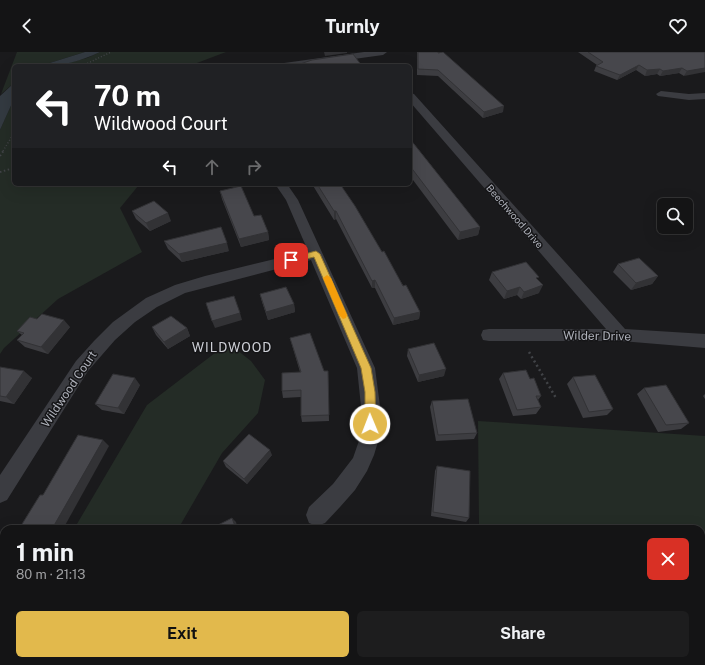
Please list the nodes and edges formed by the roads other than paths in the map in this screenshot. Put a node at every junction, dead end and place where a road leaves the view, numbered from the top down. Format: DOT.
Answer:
graph roads {
  1 [pos="383,52"];
  2 [pos="304,64"];
  3 [pos="661,94"];
  4 [pos="704,97"];
  5 [pos="412,98"];
  6 [pos="282,186"];
  7 [pos="316,254"];
  8 [pos="621,335"];
  9 [pos="489,336"];
  10 [pos="705,341"];
  11 [pos="0,493"];
  12 [pos="317,515"];
  1 -- 2 [label="street"];
  3 -- 4 [label="street"];
  5 -- 8 [label="street, Beechwood Drive"];
  6 -- 7 [label="street"];
  7 -- 11 [label="street, Wildwood Court"];
  7 -- 12 [label="street"];
  8 -- 9 [label="street, Wilder Drive"];
  8 -- 10 [label="street, Wilder Drive"];
}
